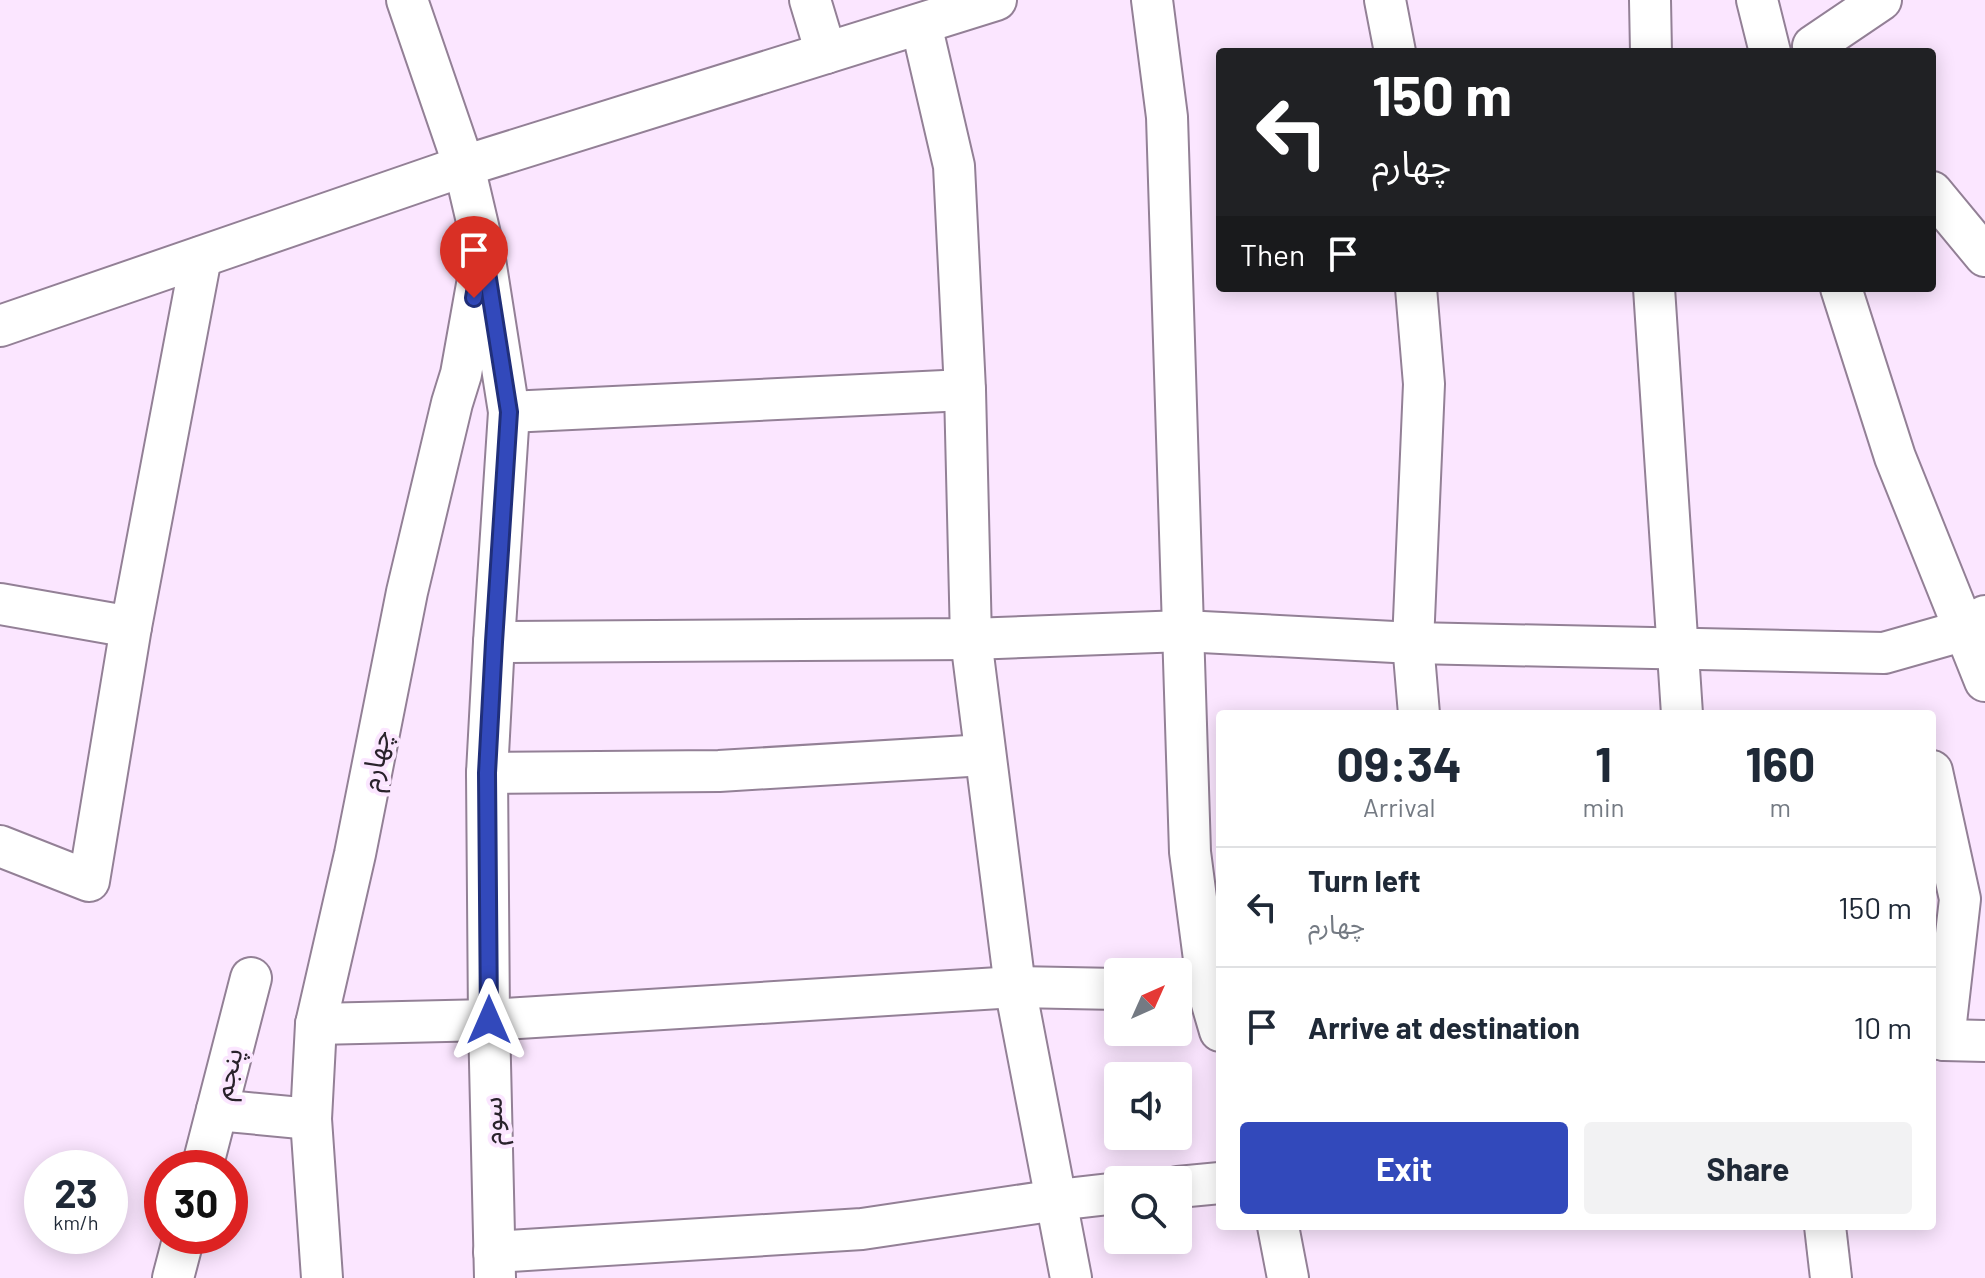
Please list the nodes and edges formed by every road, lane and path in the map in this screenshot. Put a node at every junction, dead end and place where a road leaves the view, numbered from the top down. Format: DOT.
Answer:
graph roads {
  1 [pos="407,0"];
  2 [pos="810,0"];
  3 [pos="996,0"];
  4 [pos="1152,0"];
  5 [pos="1385,0"];
  6 [pos="1650,0"];
  7 [pos="1757,0"];
  8 [pos="1881,0"];
  9 [pos="921,24"];
  10 [pos="1394,48"];
  11 [pos="1651,48"];
  12 [pos="1769,48"];
  13 [pos="1814,48"];
  14 [pos="826,53"];
  15 [pos="464,166"];
  16 [pos="1936,196"];
  17 [pos="1980,241"];
  18 [pos="483,247"];
  19 [pos="201,257"];
  20 [pos="1416,292"];
  21 [pos="1654,292"];
  22 [pos="1842,292"];
  23 [pos="0,326"];
  24 [pos="965,390"];
  25 [pos="509,412"];
  26 [pos="0,604"];
  27 [pos="1975,623"];
  28 [pos="131,627"];
  29 [pos="1183,631"];
  30 [pos="971,639"];
  31 [pos="494,642"];
  32 [pos="1413,643"];
  33 [pos="1677,648"];
  34 [pos="1985,681"];
  35 [pos="1419,710"];
  36 [pos="1682,710"];
  37 [pos="985,755"];
  38 [pos="487,773"];
  39 [pos="1936,789"];
  40 [pos="0,846"];
  41 [pos="251,978"];
  42 [pos="1015,987"];
  43 [pos="1104,989"];
  44 [pos="1202,990"];
  45 [pos="489,1020"];
  46 [pos="1216,1022"];
  47 [pos="316,1024"];
  48 [pos="1938,1039"];
  49 [pos="1985,1041"];
  50 [pos="217,1110"];
  51 [pos="311,1119"];
  52 [pos="207,1150"];
  53 [pos="1216,1183"];
  54 [pos="1192,1186"];
  55 [pos="1104,1195"];
  56 [pos="1057,1200"];
  57 [pos="1279,1230"];
  58 [pos="1825,1230"];
  59 [pos="179,1254"];
  60 [pos="494,1265"];
  61 [pos="173,1278"];
  62 [pos="322,1278"];
  63 [pos="1071,1278"];
  64 [pos="1288,1278"];
  65 [pos="1831,1278"];
  1 -- 15 [label="street, سوم"];
  2 -- 14 [label="street"];
  3 -- 9 [label="street"];
  4 -- 29 [label="street"];
  5 -- 10 [label="street"];
  6 -- 11 [label="street"];
  7 -- 12 [label="street"];
  8 -- 13 [label="street"];
  9 -- 14 [label="street"];
  9 -- 24 [label="street"];
  14 -- 15 [label="street"];
  15 -- 18 [label="street, سوم"];
  15 -- 19 [label="street"];
  16 -- 17 [label="street"];
  18 -- 25 [label="street, سوم"];
  18 -- 47 [label="street, چهارم"];
  19 -- 23 [label="street"];
  19 -- 28 [label="street"];
  20 -- 32 [label="street"];
  21 -- 33 [label="street"];
  22 -- 27 [label="street"];
  24 -- 25 [label="street"];
  24 -- 30 [label="street"];
  25 -- 31 [label="street, سوم"];
  26 -- 28 [label="street"];
  27 -- 33 [label="street"];
  27 -- 34 [label="street"];
  28 -- 40 [label="street"];
  29 -- 30 [label="street"];
  29 -- 32 [label="street"];
  29 -- 44 [label="street"];
  30 -- 31 [label="street"];
  30 -- 37 [label="street"];
  31 -- 38 [label="street, سوم"];
  32 -- 33 [label="street"];
  32 -- 35 [label="street"];
  33 -- 36 [label="street"];
  37 -- 38 [label="street"];
  37 -- 42 [label="street"];
  38 -- 45 [label="street, سوم"];
  39 -- 48 [label="street"];
  41 -- 50 [label="street, پنجم"];
  42 -- 43 [label="street"];
  42 -- 45 [label="street"];
  42 -- 56 [label="street"];
  44 -- 46 [label="street"];
  45 -- 47 [label="street"];
  45 -- 60 [label="street, سوم"];
  47 -- 51 [label="street, چهارم"];
  48 -- 49 [label="street"];
  50 -- 51 [label="street"];
  50 -- 52 [label="street, پنجم"];
  51 -- 62 [label="street, چهارم"];
  53 -- 54 [label="street"];
  55 -- 56 [label="street"];
  56 -- 60 [label="street"];
  56 -- 63 [label="street"];
  57 -- 64 [label="street"];
  58 -- 65 [label="street"];
  59 -- 61 [label="street"];
}
